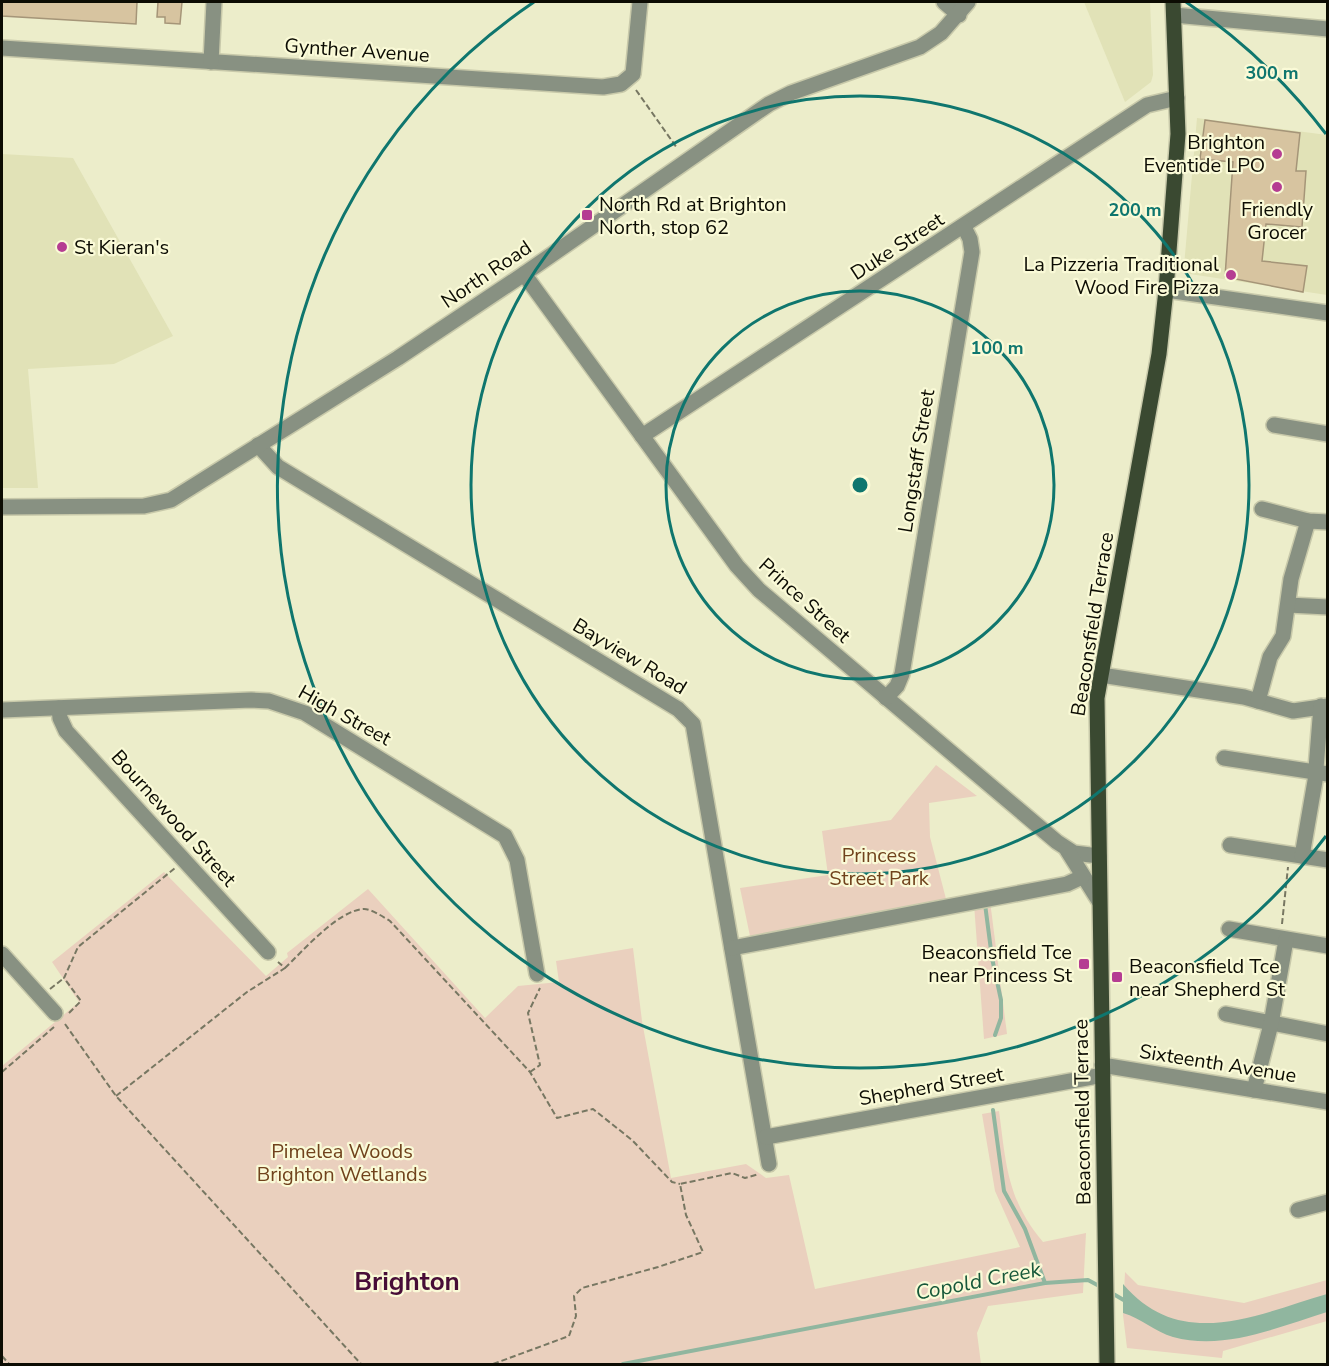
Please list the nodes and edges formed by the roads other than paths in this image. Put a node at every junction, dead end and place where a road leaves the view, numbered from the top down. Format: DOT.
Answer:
graph roads {
  1 [pos="214,2"];
  2 [pos="640,2"];
  3 [pos="945,2"];
  4 [pos="968,2"];
  5 [pos="1174,8"];
  6 [pos="958,15"];
  7 [pos="1328,29"];
  8 [pos="2,48"];
  9 [pos="211,62"];
  10 [pos="1177,98"];
  11 [pos="963,227"];
  12 [pos="524,274"];
  13 [pos="1166,290"];
  14 [pos="1328,313"];
  15 [pos="1274,426"];
  16 [pos="1328,434"];
  17 [pos="642,436"];
  18 [pos="258,445"];
  19 [pos="2,507"];
  20 [pos="1262,509"];
  21 [pos="1308,521"];
  22 [pos="1328,522"];
  23 [pos="1287,605"];
  24 [pos="1328,607"];
  25 [pos="1101,675"];
  26 [pos="886,698"];
  27 [pos="1258,701"];
  28 [pos="1324,706"];
  29 [pos="59,708"];
  30 [pos="2,710"];
  31 [pos="1224,758"];
  32 [pos="1321,773"];
  33 [pos="1230,845"];
  34 [pos="1067,850"];
  35 [pos="1099,856"];
  36 [pos="1295,856"];
  37 [pos="1328,860"];
  38 [pos="1082,877"];
  39 [pos="1099,901"];
  40 [pos="1229,929"];
  41 [pos="1283,939"];
  42 [pos="1328,946"];
  43 [pos="732,948"];
  44 [pos="268,952"];
  45 [pos="2,954"];
  46 [pos="537,974"];
  47 [pos="1226,1014"];
  48 [pos="58,1016"];
  49 [pos="1270,1024"];
  50 [pos="1328,1034"];
  51 [pos="1102,1070"];
  52 [pos="1254,1090"];
  53 [pos="1328,1102"];
  54 [pos="766,1137"];
  55 [pos="770,1164"];
  56 [pos="1328,1202"];
  57 [pos="1298,1210"];
  58 [pos="1107,1365"];
  1 -- 9 [label="street"];
  2 -- 9 [label="street, Gynther Avenue"];
  3 -- 6 [label="street"];
  4 -- 6 [label="street, North Road"];
  5 -- 7 [label="street"];
  5 -- 10 [label="main road, Beaconsfield Terrace"];
  6 -- 12 [label="street, North Road"];
  8 -- 9 [label="street, Gynther Avenue"];
  10 -- 11 [label="street, Duke Street"];
  10 -- 13 [label="main road, Beaconsfield Terrace"];
  11 -- 17 [label="street, Duke Street"];
  11 -- 26 [label="street, Longstaff Street"];
  12 -- 17 [label="street, Prince Street"];
  12 -- 18 [label="street, North Road"];
  13 -- 14 [label="street"];
  13 -- 25 [label="main road, Beaconsfield Terrace"];
  15 -- 16 [label="street"];
  17 -- 26 [label="street, Prince Street"];
  18 -- 19 [label="street, North Road"];
  18 -- 43 [label="street, Bayview Road"];
  20 -- 21 [label="street"];
  21 -- 22 [label="street"];
  21 -- 23 [label="street"];
  23 -- 24 [label="street"];
  23 -- 27 [label="street"];
  25 -- 27 [label="street"];
  25 -- 35 [label="main road, Beaconsfield Terrace"];
  26 -- 34 [label="street, Prince Street"];
  27 -- 28 [label="street"];
  28 -- 32 [label="street"];
  29 -- 30 [label="street, High Street"];
  29 -- 44 [label="street, Bournewood Street"];
  29 -- 46 [label="street, High Street"];
  31 -- 32 [label="street"];
  32 -- 36 [label="street"];
  33 -- 36 [label="street"];
  34 -- 35 [label="street, Prince Street"];
  34 -- 38 [label="street, Prince Street"];
  35 -- 39 [label="main road, Beaconsfield Terrace"];
  36 -- 37 [label="street"];
  38 -- 39 [label="street, Prince Street"];
  38 -- 43 [label="street"];
  39 -- 51 [label="main road, Beaconsfield Terrace"];
  40 -- 41 [label="street"];
  41 -- 42 [label="street"];
  41 -- 49 [label="street"];
  43 -- 54 [label="street, Bayview Road"];
  45 -- 48 [label="street"];
  47 -- 49 [label="street"];
  49 -- 50 [label="street"];
  49 -- 52 [label="street"];
  51 -- 52 [label="street, Sixteenth Avenue"];
  51 -- 54 [label="street, Shepherd Street"];
  51 -- 58 [label="main road, Beaconsfield Terrace"];
  52 -- 53 [label="street, Sixteenth Avenue"];
  54 -- 55 [label="street, Bayview Road"];
  56 -- 57 [label="street"];
}
